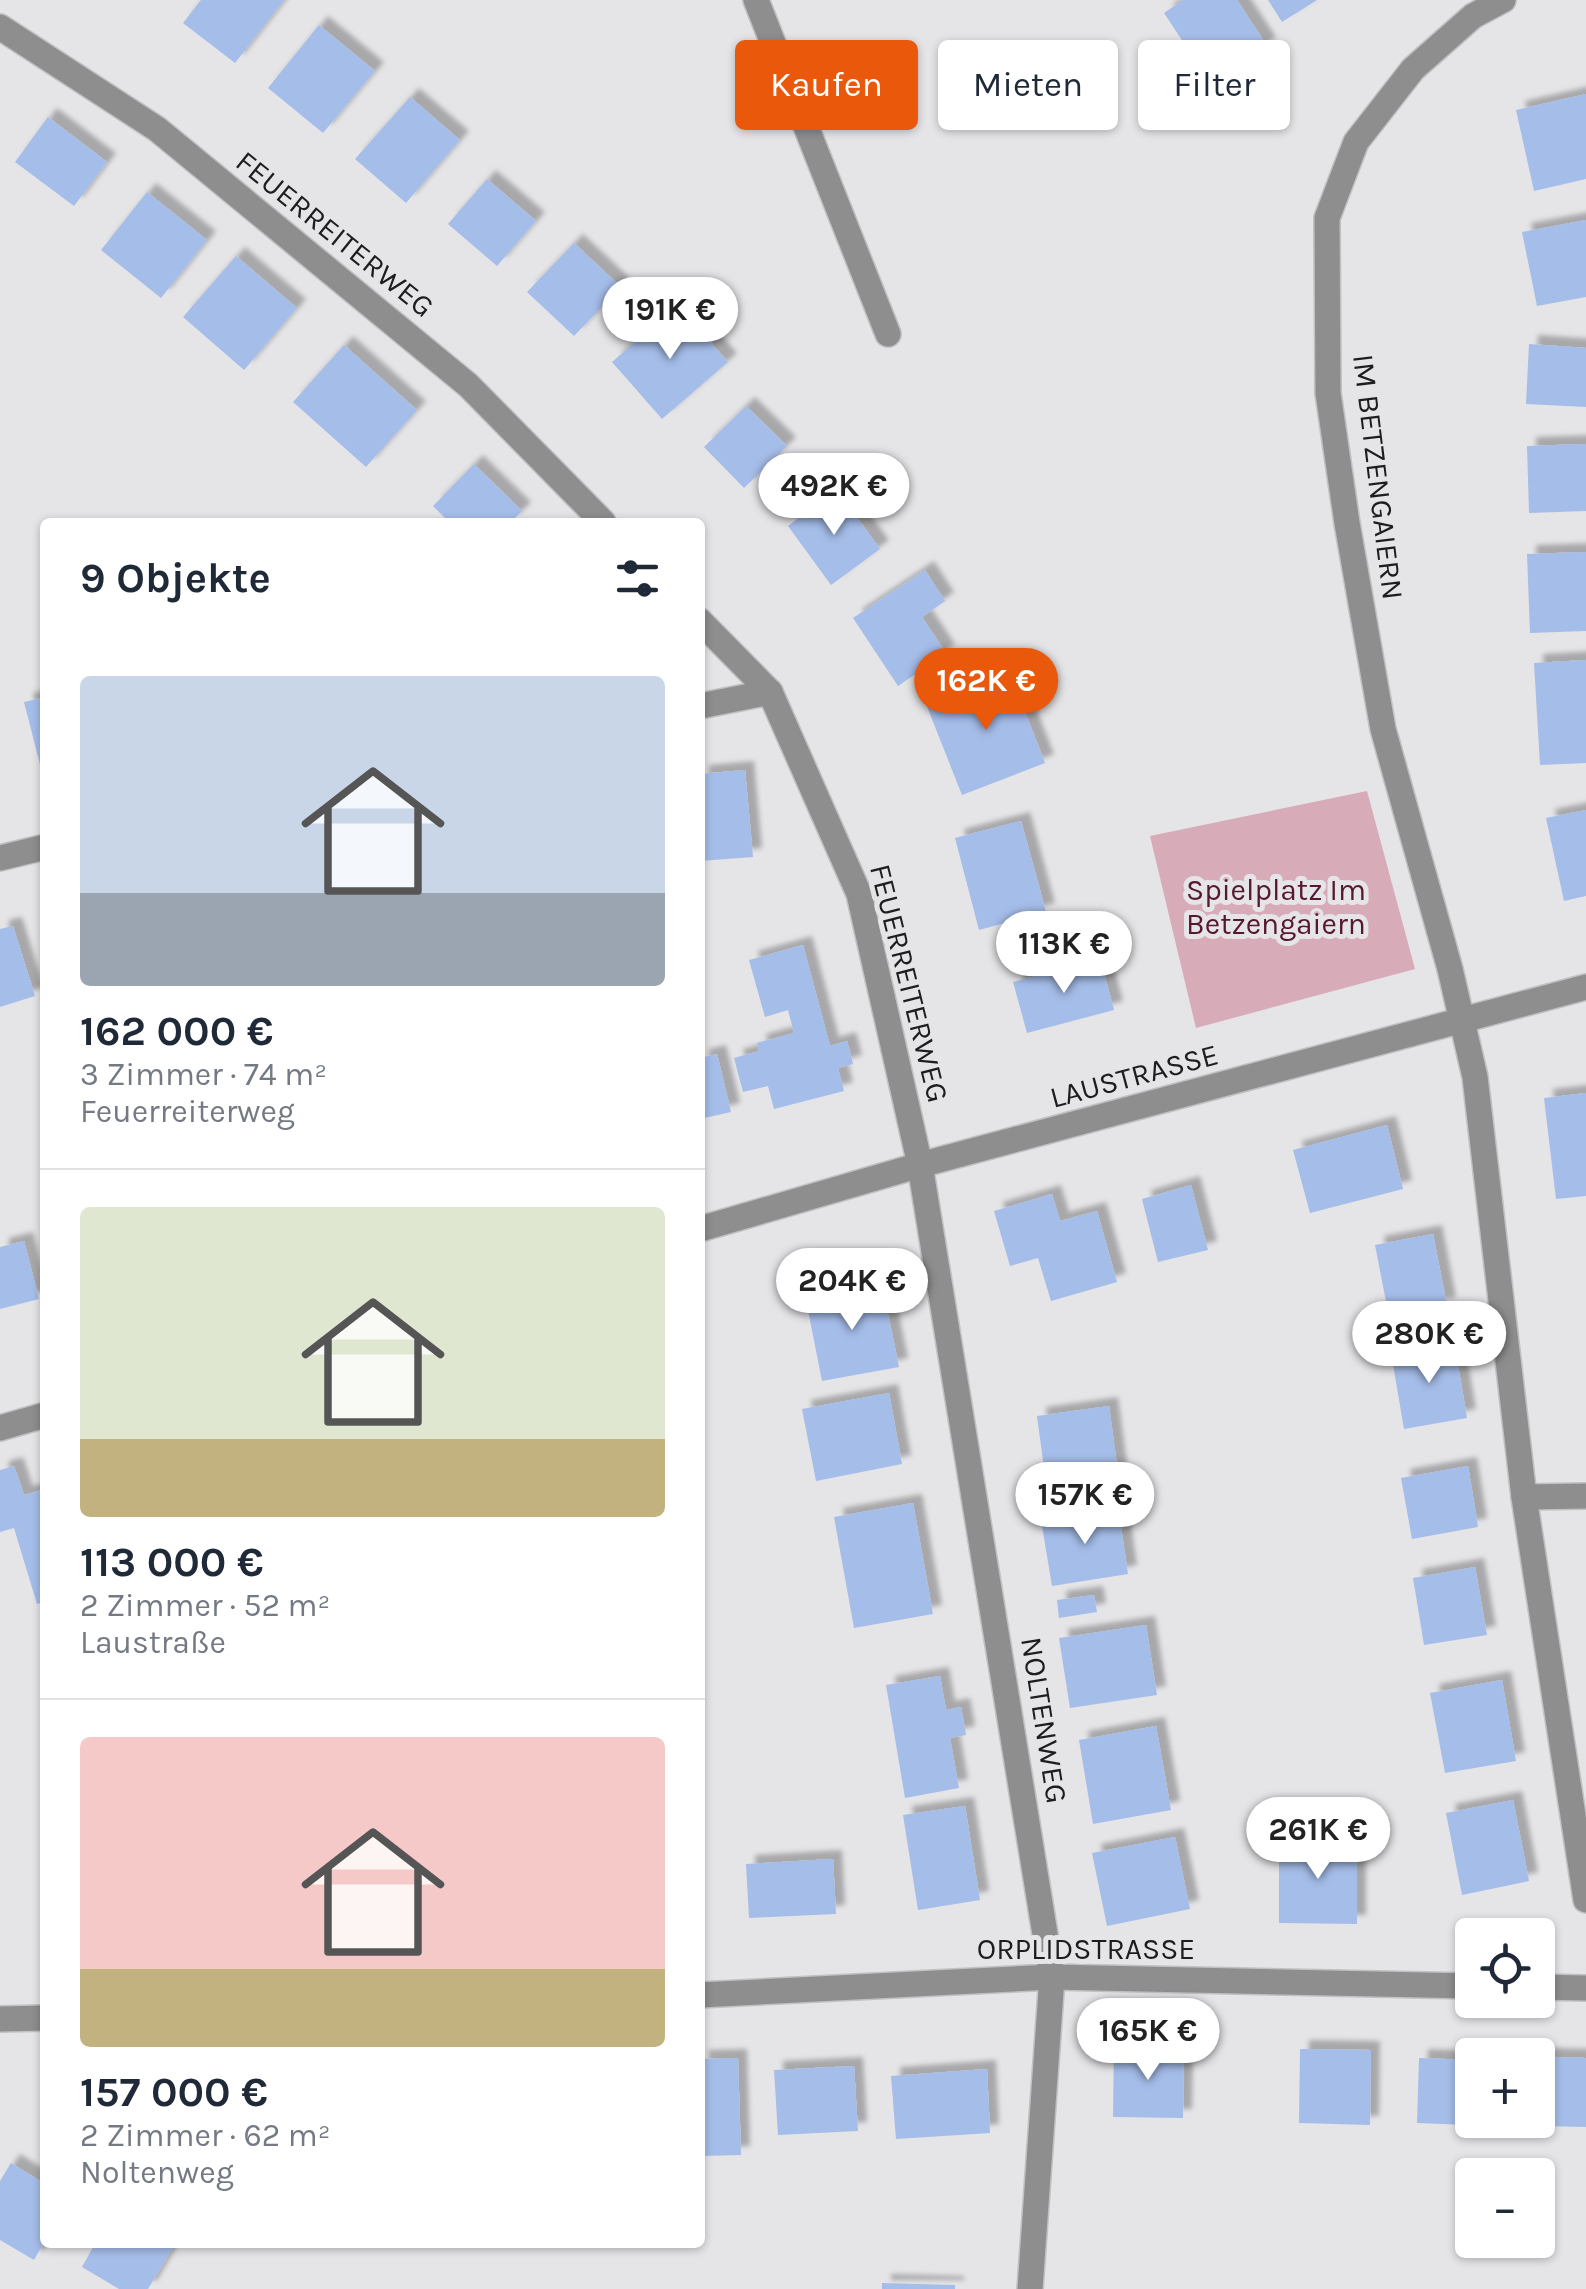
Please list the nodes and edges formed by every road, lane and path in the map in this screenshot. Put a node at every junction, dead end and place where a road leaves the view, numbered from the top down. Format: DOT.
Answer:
graph roads {
  1 [pos="756,0"];
  2 [pos="1504,0"];
  3 [pos="0,28"];
  4 [pos="888,334"];
  5 [pos="599,518"];
  6 [pos="705,626"];
  7 [pos="770,692"];
  8 [pos="705,705"];
  9 [pos="40,847"];
  10 [pos="0,858"];
  11 [pos="1586,987"];
  12 [pos="1462,1021"];
  13 [pos="920,1165"];
  14 [pos="705,1228"];
  15 [pos="40,1416"];
  16 [pos="0,1428"];
  17 [pos="1586,1496"];
  18 [pos="1524,1497"];
  19 [pos="1586,1900"];
  20 [pos="1052,1977"];
  21 [pos="1455,1986"];
  22 [pos="1555,1987"];
  23 [pos="1586,1988"];
  24 [pos="705,1995"];
  25 [pos="0,2012"];
  26 [pos="40,2018"];
  27 [pos="0,2019"];
  28 [pos="1030,2289"];
  1 -- 4 [label="street"];
  2 -- 12 [label="street, IM BETZENGAIERN"];
  3 -- 5 [label="street, FEUERREITERWEG"];
  6 -- 7 [label="street, FEUERREITERWEG"];
  7 -- 8 [label="street"];
  7 -- 13 [label="street, FEUERREITERWEG"];
  9 -- 10 [label="street"];
  11 -- 12 [label="street, LAUSTRASSE"];
  12 -- 13 [label="street, LAUSTRASSE"];
  12 -- 18 [label="street, IM BETZENGAIERN"];
  13 -- 14 [label="street, LAUSTRASSE"];
  13 -- 20 [label="street, NOLTENWEG"];
  15 -- 16 [label="street"];
  17 -- 18 [label="street"];
  18 -- 19 [label="street, IM BETZENGAIERN"];
  20 -- 21 [label="street, ORPLIDSTRASSE"];
  20 -- 24 [label="street, ORPLIDSTRASSE"];
  20 -- 28 [label="street, NOLTENWEG"];
  22 -- 23 [label="street"];
  25 -- 27 [label="street"];
  26 -- 27 [label="street"];
}
